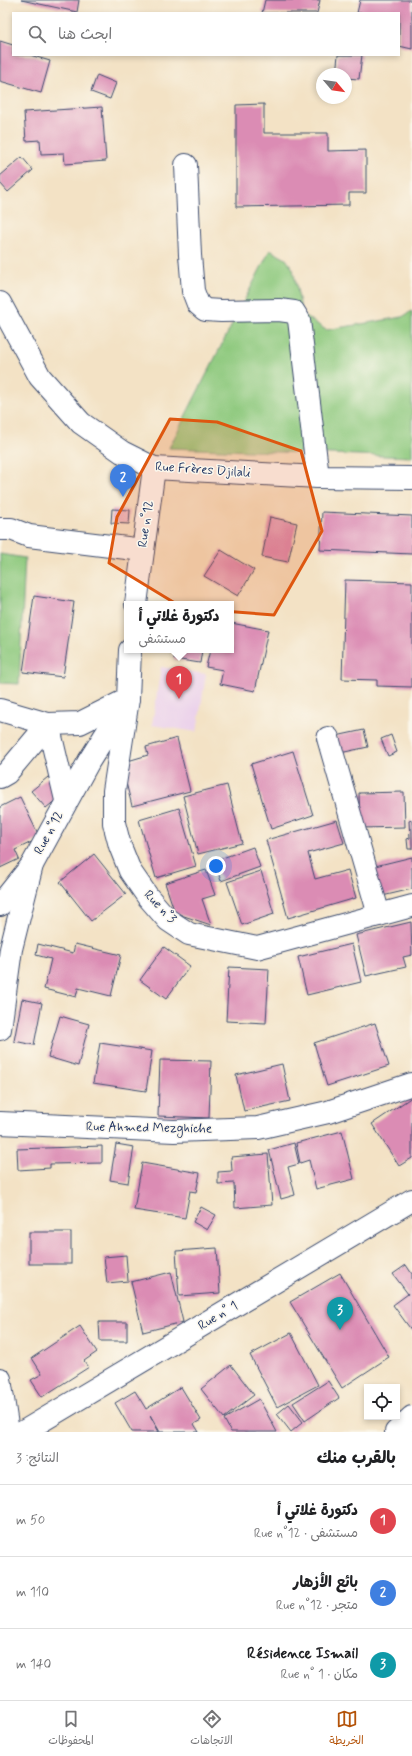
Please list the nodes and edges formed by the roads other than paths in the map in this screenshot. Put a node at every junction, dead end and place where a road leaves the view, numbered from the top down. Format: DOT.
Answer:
graph roads {
  1 [pos="186,165"];
  2 [pos="0,303"];
  3 [pos="154,468"];
  4 [pos="318,477"];
  5 [pos="412,478"];
  6 [pos="0,510"];
  7 [pos="6,529"];
  8 [pos="143,550"];
  9 [pos="136,601"];
  10 [pos="130,653"];
  11 [pos="128,699"];
  12 [pos="0,710"];
  13 [pos="48,724"];
  14 [pos="328,738"];
  15 [pos="0,777"];
  16 [pos="66,800"];
  17 [pos="32,865"];
  18 [pos="0,905"];
  19 [pos="412,906"];
  20 [pos="379,915"];
  21 [pos="0,1029"];
  22 [pos="412,1084"];
  23 [pos="0,1123"];
  24 [pos="412,1200"];
  25 [pos="0,1379"];
  26 [pos="412,1417"];
  27 [pos="8,1432"];
  28 [pos="23,1432"];
  29 [pos="396,1432"];
  1 -- 4 [label="street"];
  2 -- 3 [label="street, Rue Frères Djilali"];
  3 -- 4 [label="street, Rue Frères Djilali"];
  3 -- 8 [label="street, Rue n°12"];
  4 -- 5 [label="street, Rue Frères Djilali"];
  6 -- 7 [label="street"];
  7 -- 8 [label="street"];
  8 -- 9 [label="street, Rue n°12"];
  10 -- 11 [label="street, Rue n°12"];
  11 -- 13 [label="street"];
  11 -- 16 [label="street, Rue n°12"];
  11 -- 20 [label="street, Rue n°3"];
  12 -- 13 [label="street"];
  13 -- 15 [label="street"];
  13 -- 16 [label="street"];
  14 -- 20 [label="street"];
  16 -- 17 [label="street, Rue n°12"];
  17 -- 18 [label="street"];
  17 -- 21 [label="street, Rue n°12"];
  19 -- 20 [label="street, Rue n°3"];
  22 -- 23 [label="street, Rue Ahmed Mezghiche"];
  24 -- 28 [label="street, Rue n° 1"];
  25 -- 27 [label="street"];
  26 -- 29 [label="street"];
}
